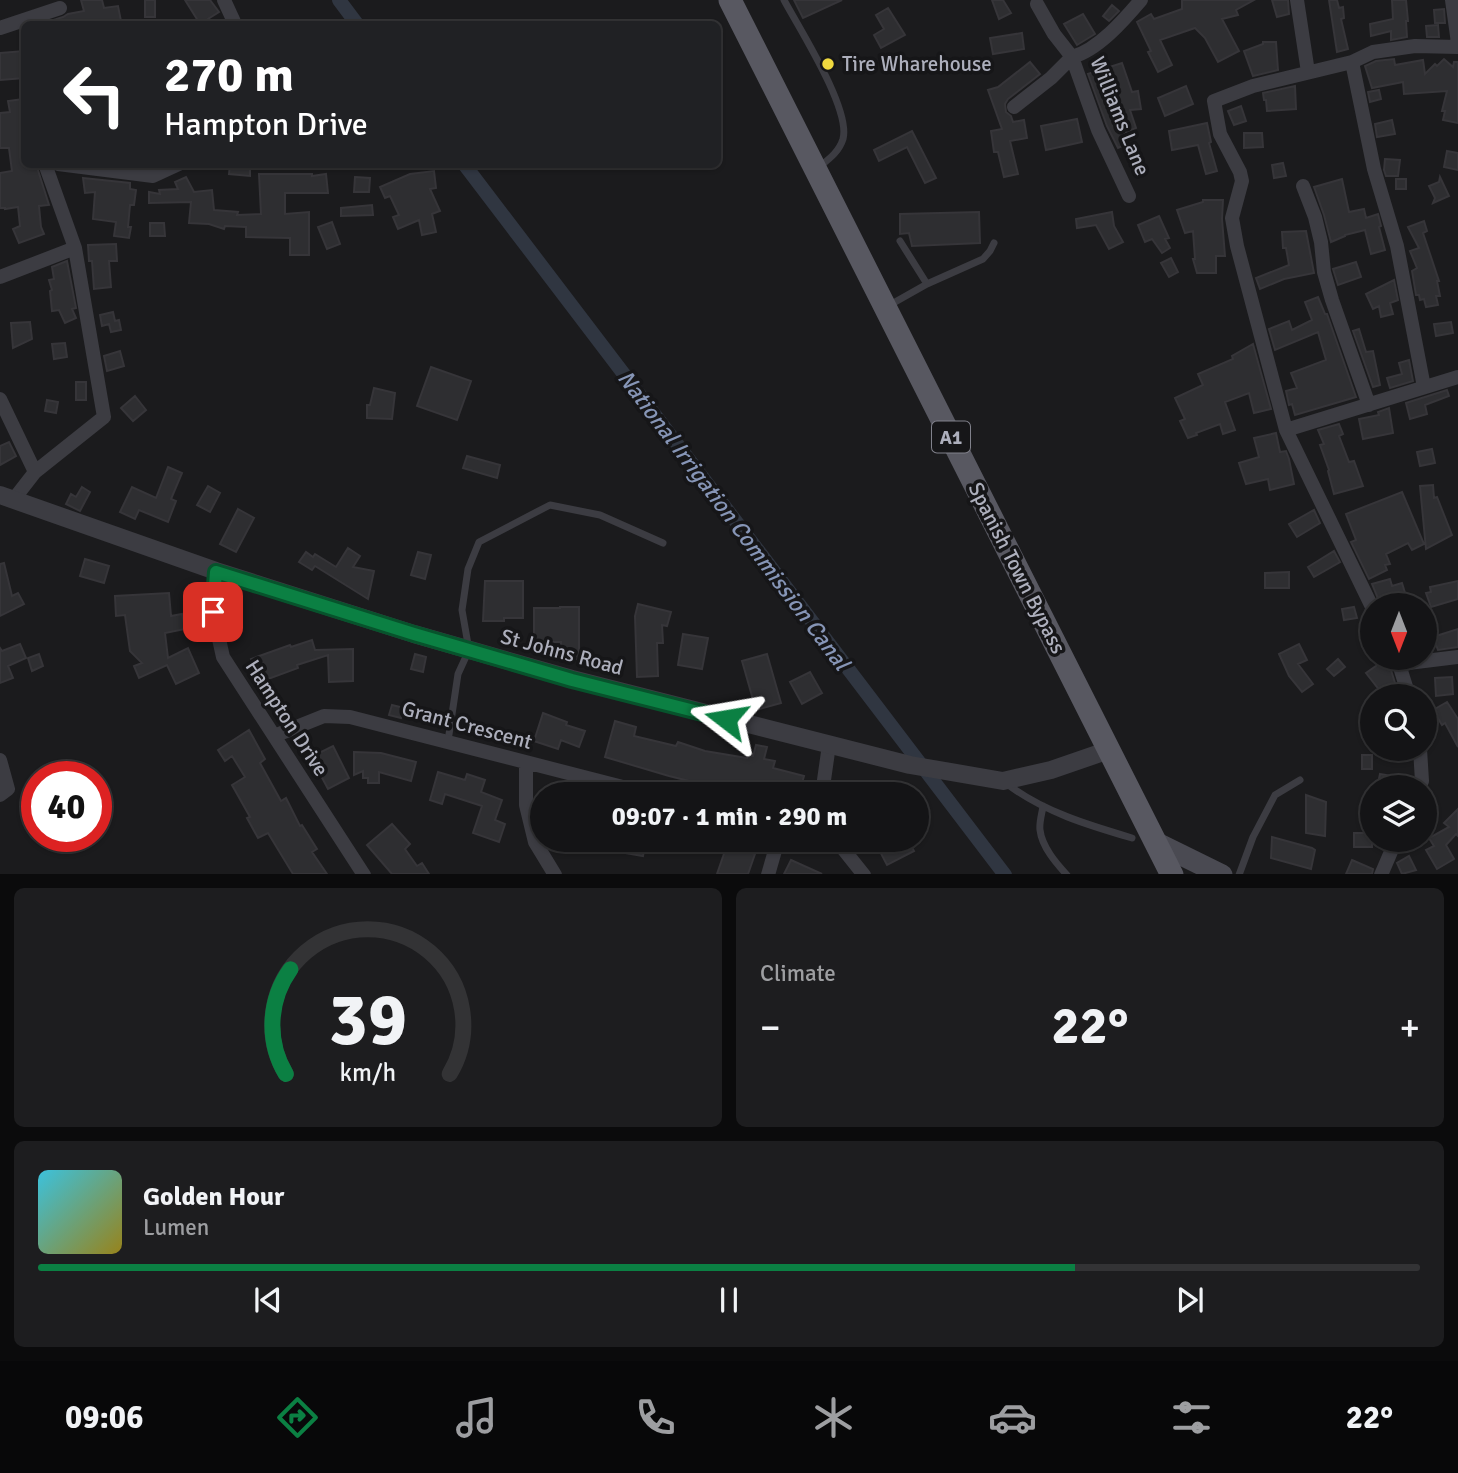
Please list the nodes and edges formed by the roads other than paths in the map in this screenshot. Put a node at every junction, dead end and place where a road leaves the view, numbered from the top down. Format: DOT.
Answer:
graph roads {
  1 [pos="224,0"];
  2 [pos="730,0"];
  3 [pos="784,0"];
  4 [pos="1141,0"];
  5 [pos="1297,0"];
  6 [pos="1452,0"];
  7 [pos="59,4"];
  8 [pos="1037,4"];
  9 [pos="234,21"];
  10 [pos="0,28"];
  11 [pos="1458,45"];
  12 [pos="1072,57"];
  13 [pos="1352,62"];
  14 [pos="1308,72"];
  15 [pos="1014,107"];
  16 [pos="46,168"];
  17 [pos="90,168"];
  18 [pos="170,168"];
  19 [pos="816,170"];
  20 [pos="1303,186"];
  21 [pos="1129,196"];
  22 [pos="900,241"];
  23 [pos="994,243"];
  24 [pos="75,248"];
  25 [pos="0,277"];
  26 [pos="927,284"];
  27 [pos="885,307"];
  28 [pos="1458,377"];
  29 [pos="1424,387"];
  30 [pos="0,398"];
  31 [pos="1368,405"];
  32 [pos="1286,430"];
  33 [pos="35,472"];
  34 [pos="7,497"];
  35 [pos="663,543"];
  36 [pos="216,572"];
  37 [pos="1365,593"];
  38 [pos="469,650"];
  39 [pos="1458,657"];
  40 [pos="1437,658"];
  41 [pos="274,736"];
  42 [pos="448,742"];
  43 [pos="829,745"];
  44 [pos="1110,750"];
  45 [pos="0,760"];
  46 [pos="526,763"];
  47 [pos="1300,780"];
  48 [pos="1003,781"];
  49 [pos="602,782"];
  50 [pos="824,782"];
  51 [pos="4,792"];
  52 [pos="1043,806"];
  53 [pos="1132,838"];
  54 [pos="1155,842"];
  55 [pos="774,852"];
  56 [pos="846,852"];
  57 [pos="1391,852"];
  58 [pos="363,874"];
  59 [pos="555,874"];
  60 [pos="768,874"];
  61 [pos="864,874"];
  62 [pos="1067,874"];
  63 [pos="1172,874"];
  64 [pos="1222,874"];
  65 [pos="1239,874"];
  66 [pos="1381,874"];
  1 -- 9 [label="street"];
  2 -- 19 [label="main road, Spanish Town Bypass / A1"];
  3 -- 19 [label="lane"];
  4 -- 12 [label="street, Williams Lane"];
  5 -- 14 [label="street"];
  6 -- 11 [label="street"];
  7 -- 10 [label="street"];
  8 -- 12 [label="street"];
  11 -- 13 [label="street"];
  12 -- 15 [label="street"];
  12 -- 21 [label="street, Williams Lane"];
  13 -- 14 [label="street"];
  13 -- 29 [label="street"];
  14 -- 32 [label="street"];
  16 -- 24 [label="street"];
  17 -- 18 [label="street"];
  19 -- 27 [label="main road, Spanish Town Bypass / A1"];
  20 -- 31 [label="street"];
  22 -- 26 [label="lane"];
  23 -- 26 [label="lane"];
  24 -- 25 [label="street"];
  24 -- 33 [label="street"];
  26 -- 27 [label="lane"];
  27 -- 44 [label="main road, Spanish Town Bypass / A1"];
  28 -- 29 [label="street"];
  29 -- 31 [label="street"];
  30 -- 33 [label="street"];
  31 -- 32 [label="street"];
  32 -- 37 [label="street"];
  33 -- 34 [label="street"];
  34 -- 36 [label="street, St Johns Road"];
  35 -- 38 [label="lane"];
  36 -- 38 [label="street, St Johns Road"];
  36 -- 41 [label="street, Hampton Drive"];
  38 -- 42 [label="lane"];
  38 -- 43 [label="street, St Johns Road"];
  39 -- 40 [label="street"];
  41 -- 42 [label="street, Grant Crescent"];
  41 -- 58 [label="street, Hampton Drive"];
  42 -- 46 [label="street, Grant Crescent"];
  43 -- 48 [label="street, St Johns Road"];
  43 -- 50 [label="street"];
  44 -- 48 [label="street, St Johns Road"];
  44 -- 54 [label="main road, Spanish Town Bypass / A1"];
  45 -- 51 [label="street"];
  46 -- 49 [label="street, Grant Crescent"];
  46 -- 59 [label="street"];
  47 -- 65 [label="lane"];
  48 -- 52 [label="lane"];
  52 -- 53 [label="lane"];
  52 -- 62 [label="lane"];
  54 -- 63 [label="main road, Spanish Town Bypass / A1"];
  54 -- 64 [label="main road"];
  55 -- 60 [label="street"];
  56 -- 61 [label="street"];
  57 -- 66 [label="street"];
}
